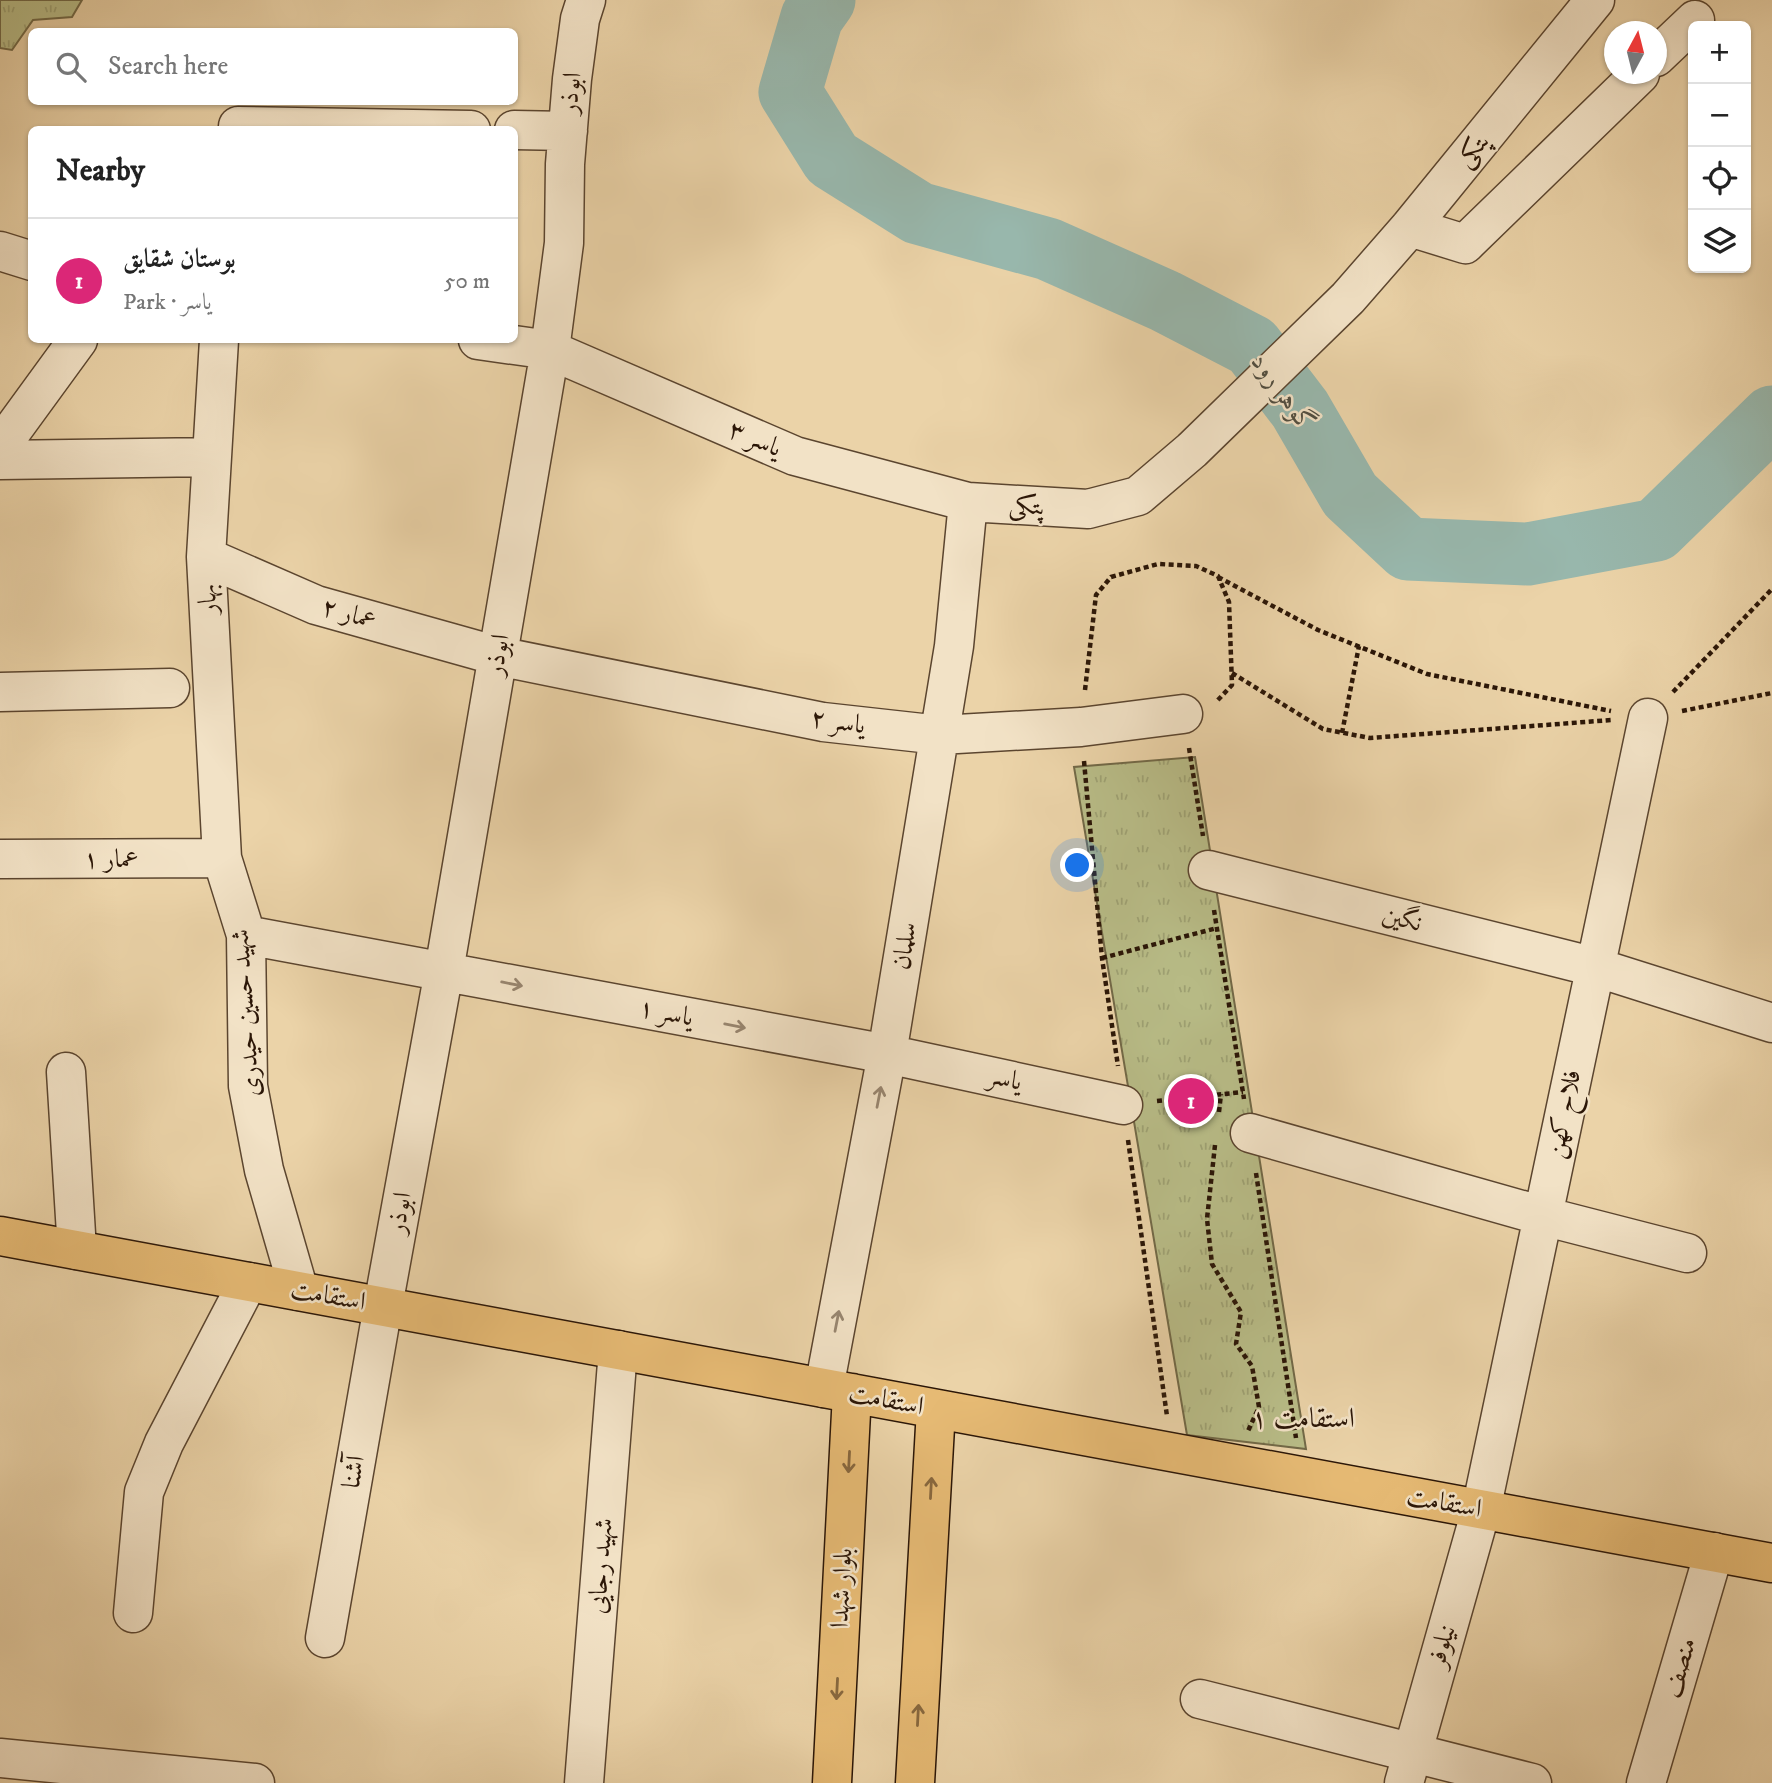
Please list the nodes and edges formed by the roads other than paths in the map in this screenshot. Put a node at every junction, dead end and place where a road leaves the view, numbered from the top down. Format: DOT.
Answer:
graph roads {
  1 [pos="586,0"];
  2 [pos="1595,0"];
  3 [pos="1695,19"];
  4 [pos="1667,47"];
  5 [pos="1630,84"];
  6 [pos="518,130"];
  7 [pos="568,131"];
  8 [pos="1410,226"];
  9 [pos="0,251"];
  10 [pos="28,260"];
  11 [pos="76,343"];
  12 [pos="219,343"];
  13 [pos="500,343"];
  14 [pos="550,350"];
  15 [pos="0,447"];
  16 [pos="212,457"];
  17 [pos="0,460"];
  18 [pos="968,502"];
  19 [pos="206,558"];
  20 [pos="498,656"];
  21 [pos="170,688"];
  22 [pos="0,692"];
  23 [pos="1183,714"];
  24 [pos="1648,718"];
  25 [pos="940,735"];
  26 [pos="222,858"];
  27 [pos="0,859"];
  28 [pos="1208,870"];
  29 [pos="246,935"];
  30 [pos="1595,967"];
  31 [pos="444,971"];
  32 [pos="1772,1023"];
  33 [pos="887,1054"];
  34 [pos="66,1072"];
  35 [pos="1123,1105"];
  36 [pos="1228,1131"];
  37 [pos="1543,1216"];
  38 [pos="0,1236"];
  39 [pos="77,1250"];
  40 [pos="1687,1253"];
  41 [pos="248,1282"];
  42 [pos="299,1291"];
  43 [pos="383,1307"];
  44 [pos="618,1350"];
  45 [pos="838,1391"];
  46 [pos="936,1409"];
  47 [pos="1481,1510"];
  48 [pos="1714,1552"];
  49 [pos="1772,1563"];
  50 [pos="133,1613"];
  51 [pos="325,1639"];
  52 [pos="1200,1699"];
  53 [pos="0,1758"];
  54 [pos="1408,1767"];
  55 [pos="255,1783"];
  56 [pos="584,1783"];
  57 [pos="832,1783"];
  58 [pos="915,1783"];
  59 [pos="1532,1783"];
  60 [pos="1646,1783"];
  1 -- 7 [label="street, ابوذر"];
  2 -- 8 [label="street, پتکی"];
  3 -- 4 [label="street"];
  5 -- 8 [label="street"];
  6 -- 7 [label="street"];
  7 -- 14 [label="street, ابوذر"];
  8 -- 18 [label="street, پتکی"];
  9 -- 10 [label="street"];
  11 -- 15 [label="street"];
  12 -- 16 [label="street, بهار"];
  13 -- 14 [label="street, یاسر ۳"];
  14 -- 18 [label="street, یاسر ۳"];
  14 -- 20 [label="street, ابوذر"];
  16 -- 17 [label="street"];
  16 -- 19 [label="street, بهار"];
  18 -- 25 [label="street, سلمان"];
  19 -- 20 [label="street, عمار ۲"];
  19 -- 26 [label="street, بهار"];
  20 -- 25 [label="street, یاسر ۲"];
  20 -- 31 [label="street, ابوذر"];
  21 -- 22 [label="street"];
  23 -- 25 [label="street, یاسر ۲"];
  24 -- 30 [label="street, فلاح کهن"];
  25 -- 33 [label="street, سلمان"];
  26 -- 27 [label="street, عمار ۱"];
  26 -- 29 [label="street, شهید حسین حیدری"];
  28 -- 30 [label="street, نگین"];
  29 -- 31 [label="street"];
  29 -- 42 [label="street, شهید حسین حیدری"];
  30 -- 32 [label="street, نگین"];
  30 -- 37 [label="street, فلاح کهن"];
  31 -- 33 [label="street, یاسر ۱, one-way"];
  31 -- 43 [label="street, ابوذر"];
  33 -- 35 [label="street, یاسر"];
  45 -- 33 [label="street, سلمان, one-way"];
  34 -- 39 [label="street"];
  36 -- 37 [label="street"];
  37 -- 40 [label="street"];
  37 -- 47 [label="street, فلاح کهن"];
  38 -- 39 [label="main road, استقامت"];
  39 -- 41 [label="main road, استقامت"];
  41 -- 42 [label="main road, استقامت"];
  41 -- 50 [label="street"];
  42 -- 43 [label="main road, استقامت"];
  43 -- 44 [label="main road, استقامت"];
  43 -- 51 [label="street, آشنا"];
  44 -- 45 [label="main road, استقامت"];
  44 -- 56 [label="street, شهید رجایی"];
  45 -- 46 [label="main road, استقامت"];
  45 -- 57 [label="main road, بلوار شهدا, one-way"];
  46 -- 47 [label="main road, استقامت"];
  58 -- 46 [label="main road, one-way"];
  47 -- 48 [label="main road, استقامت"];
  47 -- 54 [label="street, نیلوفر"];
  48 -- 49 [label="main road, استقامت"];
  48 -- 60 [label="street, منصف"];
  52 -- 54 [label="street"];
  53 -- 55 [label="street"];
  54 -- 59 [label="street"];
}
